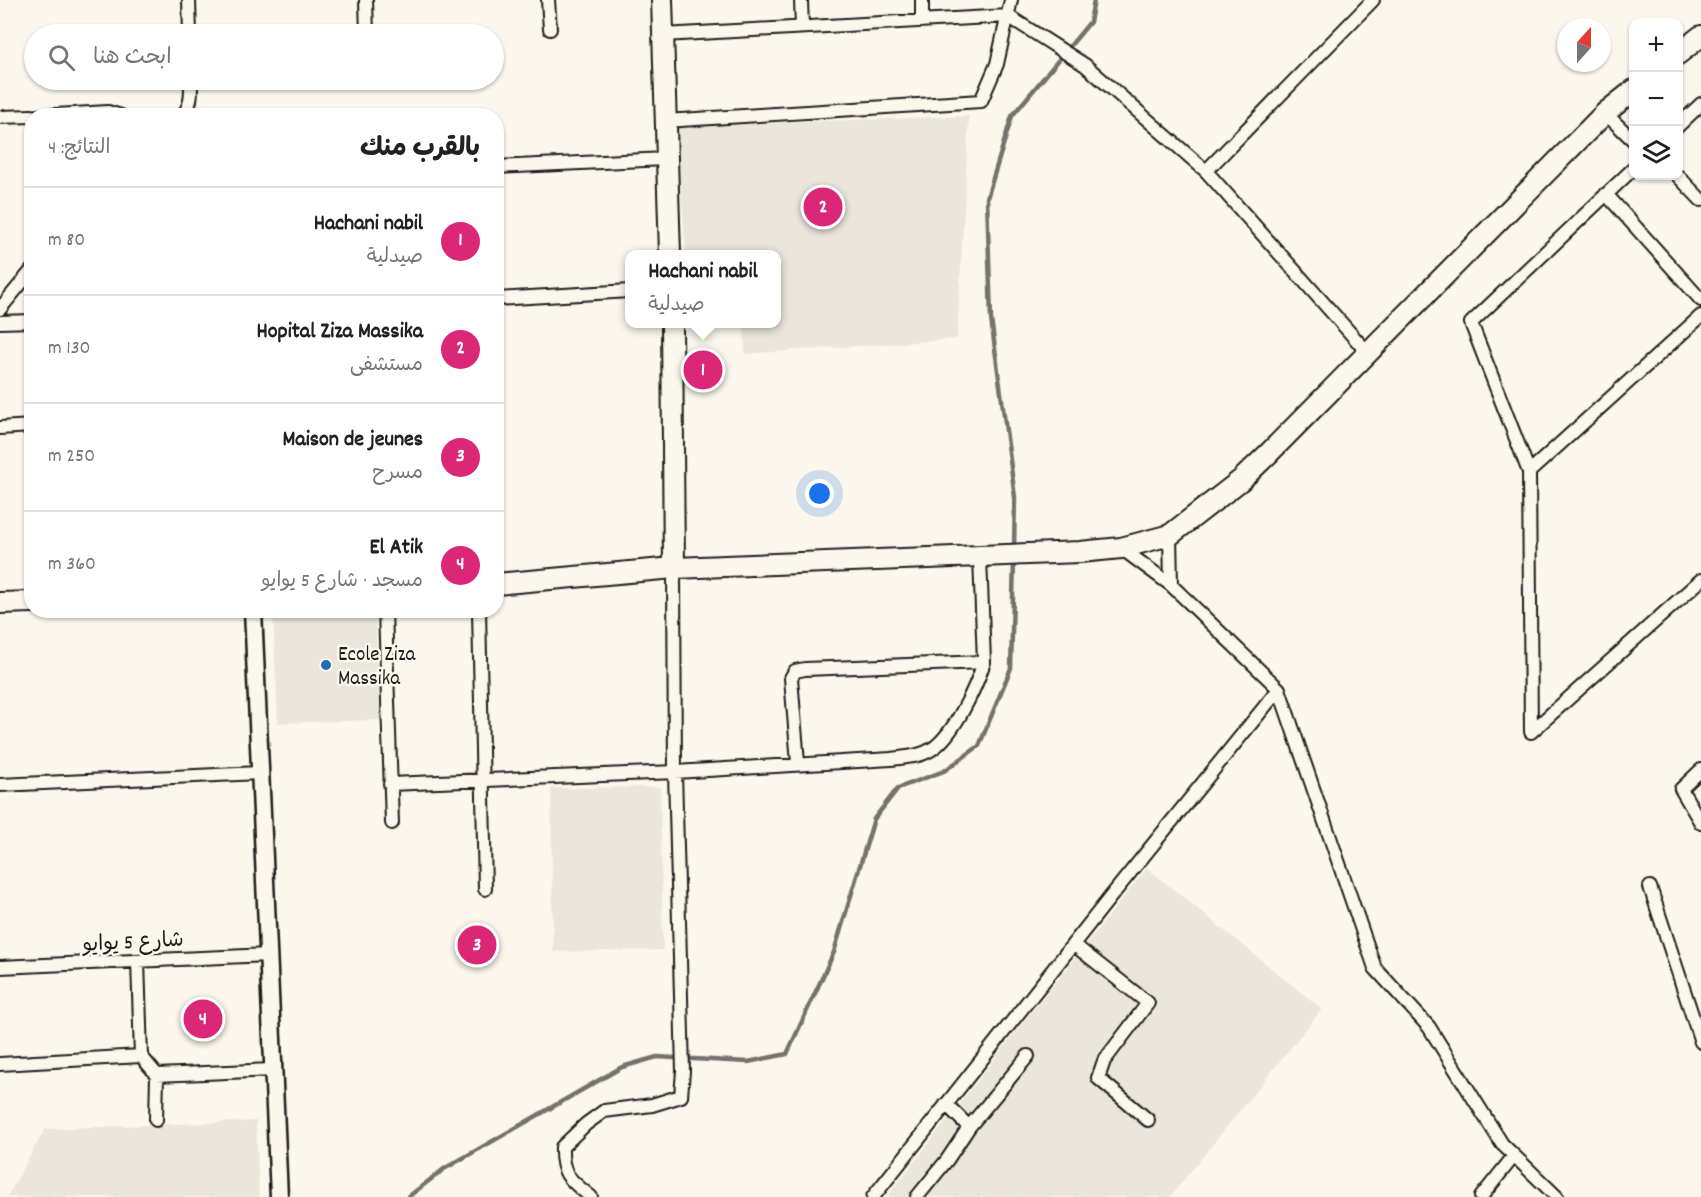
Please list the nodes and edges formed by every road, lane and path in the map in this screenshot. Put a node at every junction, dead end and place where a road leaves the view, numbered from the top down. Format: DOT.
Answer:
graph roads {
  1 [pos="189,0"];
  2 [pos="366,0"];
  3 [pos="548,0"];
  4 [pos="662,0"];
  5 [pos="801,0"];
  6 [pos="922,0"];
  7 [pos="1011,0"];
  8 [pos="1373,0"];
  9 [pos="1008,16"];
  10 [pos="922,21"];
  11 [pos="190,24"];
  12 [pos="367,24"];
  13 [pos="802,27"];
  14 [pos="550,29"];
  15 [pos="663,35"];
  16 [pos="1701,36"];
  17 [pos="1683,50"];
  18 [pos="191,90"];
  19 [pos="1629,94"];
  20 [pos="1701,104"];
  21 [pos="188,108"];
  22 [pos="1605,113"];
  23 [pos="24,116"];
  24 [pos="0,117"];
  25 [pos="665,121"];
  26 [pos="1683,121"];
  27 [pos="1629,136"];
  28 [pos="666,159"];
  29 [pos="504,167"];
  30 [pos="1206,171"];
  31 [pos="1629,173"];
  32 [pos="1682,180"];
  33 [pos="1606,194"];
  34 [pos="1701,200"];
  35 [pos="670,250"];
  36 [pos="24,280"];
  37 [pos="625,291"];
  38 [pos="504,298"];
  39 [pos="1701,300"];
  40 [pos="0,309"];
  41 [pos="1701,316"];
  42 [pos="24,321"];
  43 [pos="0,322"];
  44 [pos="672,328"];
  45 [pos="1368,353"];
  46 [pos="24,426"];
  47 [pos="0,428"];
  48 [pos="1529,472"];
  49 [pos="1170,535"];
  50 [pos="1121,548"];
  51 [pos="980,556"];
  52 [pos="674,568"];
  53 [pos="1701,580"];
  54 [pos="504,583"];
  55 [pos="1171,585"];
  56 [pos="24,602"];
  57 [pos="0,603"];
  58 [pos="253,618"];
  59 [pos="385,618"];
  60 [pos="478,618"];
  61 [pos="984,662"];
  62 [pos="1279,689"];
  63 [pos="798,763"];
  64 [pos="1701,770"];
  65 [pos="675,772"];
  66 [pos="260,773"];
  67 [pos="482,778"];
  68 [pos="390,784"];
  69 [pos="0,785"];
  70 [pos="392,823"];
  71 [pos="1701,823"];
  72 [pos="1650,887"];
  73 [pos="485,889"];
  74 [pos="1073,944"];
  75 [pos="268,955"];
  76 [pos="138,961"];
  77 [pos="0,967"];
  78 [pos="1701,1042"];
  79 [pos="141,1056"];
  80 [pos="1028,1056"];
  81 [pos="0,1064"];
  82 [pos="273,1070"];
  83 [pos="157,1075"];
  84 [pos="946,1104"];
  85 [pos="156,1120"];
  86 [pos="1148,1120"];
  87 [pos="969,1127"];
  88 [pos="1514,1156"];
  89 [pos="279,1197"];
  90 [pos="591,1197"];
  91 [pos="873,1197"];
  92 [pos="917,1197"];
  93 [pos="1481,1197"];
  94 [pos="1557,1197"];
  1 -- 11 [label="street"];
  2 -- 12 [label="street"];
  3 -- 14 [label="street"];
  4 -- 15 [label="main road"];
  5 -- 13 [label="street"];
  6 -- 10 [label="street"];
  7 -- 9 [label="street"];
  8 -- 30 [label="street"];
  9 -- 10 [label="street"];
  9 -- 25 [label="street"];
  9 -- 30 [label="street"];
  10 -- 13 [label="street"];
  13 -- 15 [label="street"];
  15 -- 25 [label="main road"];
  16 -- 17 [label="main road"];
  18 -- 21 [label="street"];
  19 -- 22 [label="main road"];
  20 -- 26 [label="street"];
  22 -- 27 [label="street"];
  22 -- 45 [label="main road"];
  23 -- 24 [label="street"];
  25 -- 28 [label="main road"];
  28 -- 29 [label="street"];
  28 -- 35 [label="main road"];
  30 -- 45 [label="street"];
  31 -- 33 [label="street"];
  32 -- 34 [label="street"];
  33 -- 39 [label="street"];
  33 -- 48 [label="street"];
  36 -- 40 [label="street"];
  37 -- 38 [label="street"];
  41 -- 48 [label="street"];
  42 -- 43 [label="street"];
  44 -- 52 [label="main road"];
  45 -- 49 [label="main road"];
  46 -- 47 [label="street"];
  48 -- 53 [label="street"];
  49 -- 50 [label="main road"];
  49 -- 55 [label="street"];
  50 -- 51 [label="main road"];
  50 -- 55 [label="street"];
  51 -- 52 [label="main road"];
  51 -- 61 [label="street"];
  52 -- 54 [label="main road"];
  52 -- 65 [label="street"];
  55 -- 62 [label="street"];
  56 -- 57 [label="main road"];
  58 -- 66 [label="main road"];
  59 -- 68 [label="street"];
  60 -- 67 [label="street"];
  61 -- 63 [label="street"];
  61 -- 63 [label="street"];
  62 -- 74 [label="street"];
  62 -- 88 [label="street"];
  63 -- 65 [label="street"];
  64 -- 71 [label="street"];
  65 -- 67 [label="street"];
  65 -- 90 [label="street"];
  66 -- 69 [label="street"];
  66 -- 75 [label="main road"];
  67 -- 68 [label="street"];
  67 -- 73 [label="street"];
  68 -- 70 [label="street"];
  72 -- 78 [label="street"];
  74 -- 84 [label="street"];
  74 -- 86 [label="street"];
  75 -- 76 [label="street, شارع 5 يوايو"];
  75 -- 82 [label="main road"];
  76 -- 77 [label="street, شارع 5 يوايو"];
  76 -- 79 [label="street"];
  79 -- 81 [label="street"];
  79 -- 83 [label="street"];
  80 -- 87 [label="street"];
  82 -- 83 [label="street"];
  82 -- 89 [label="main road"];
  83 -- 85 [label="street"];
  84 -- 87 [label="street"];
  84 -- 91 [label="street"];
  87 -- 92 [label="street"];
  88 -- 93 [label="street"];
  88 -- 94 [label="street"];
}
